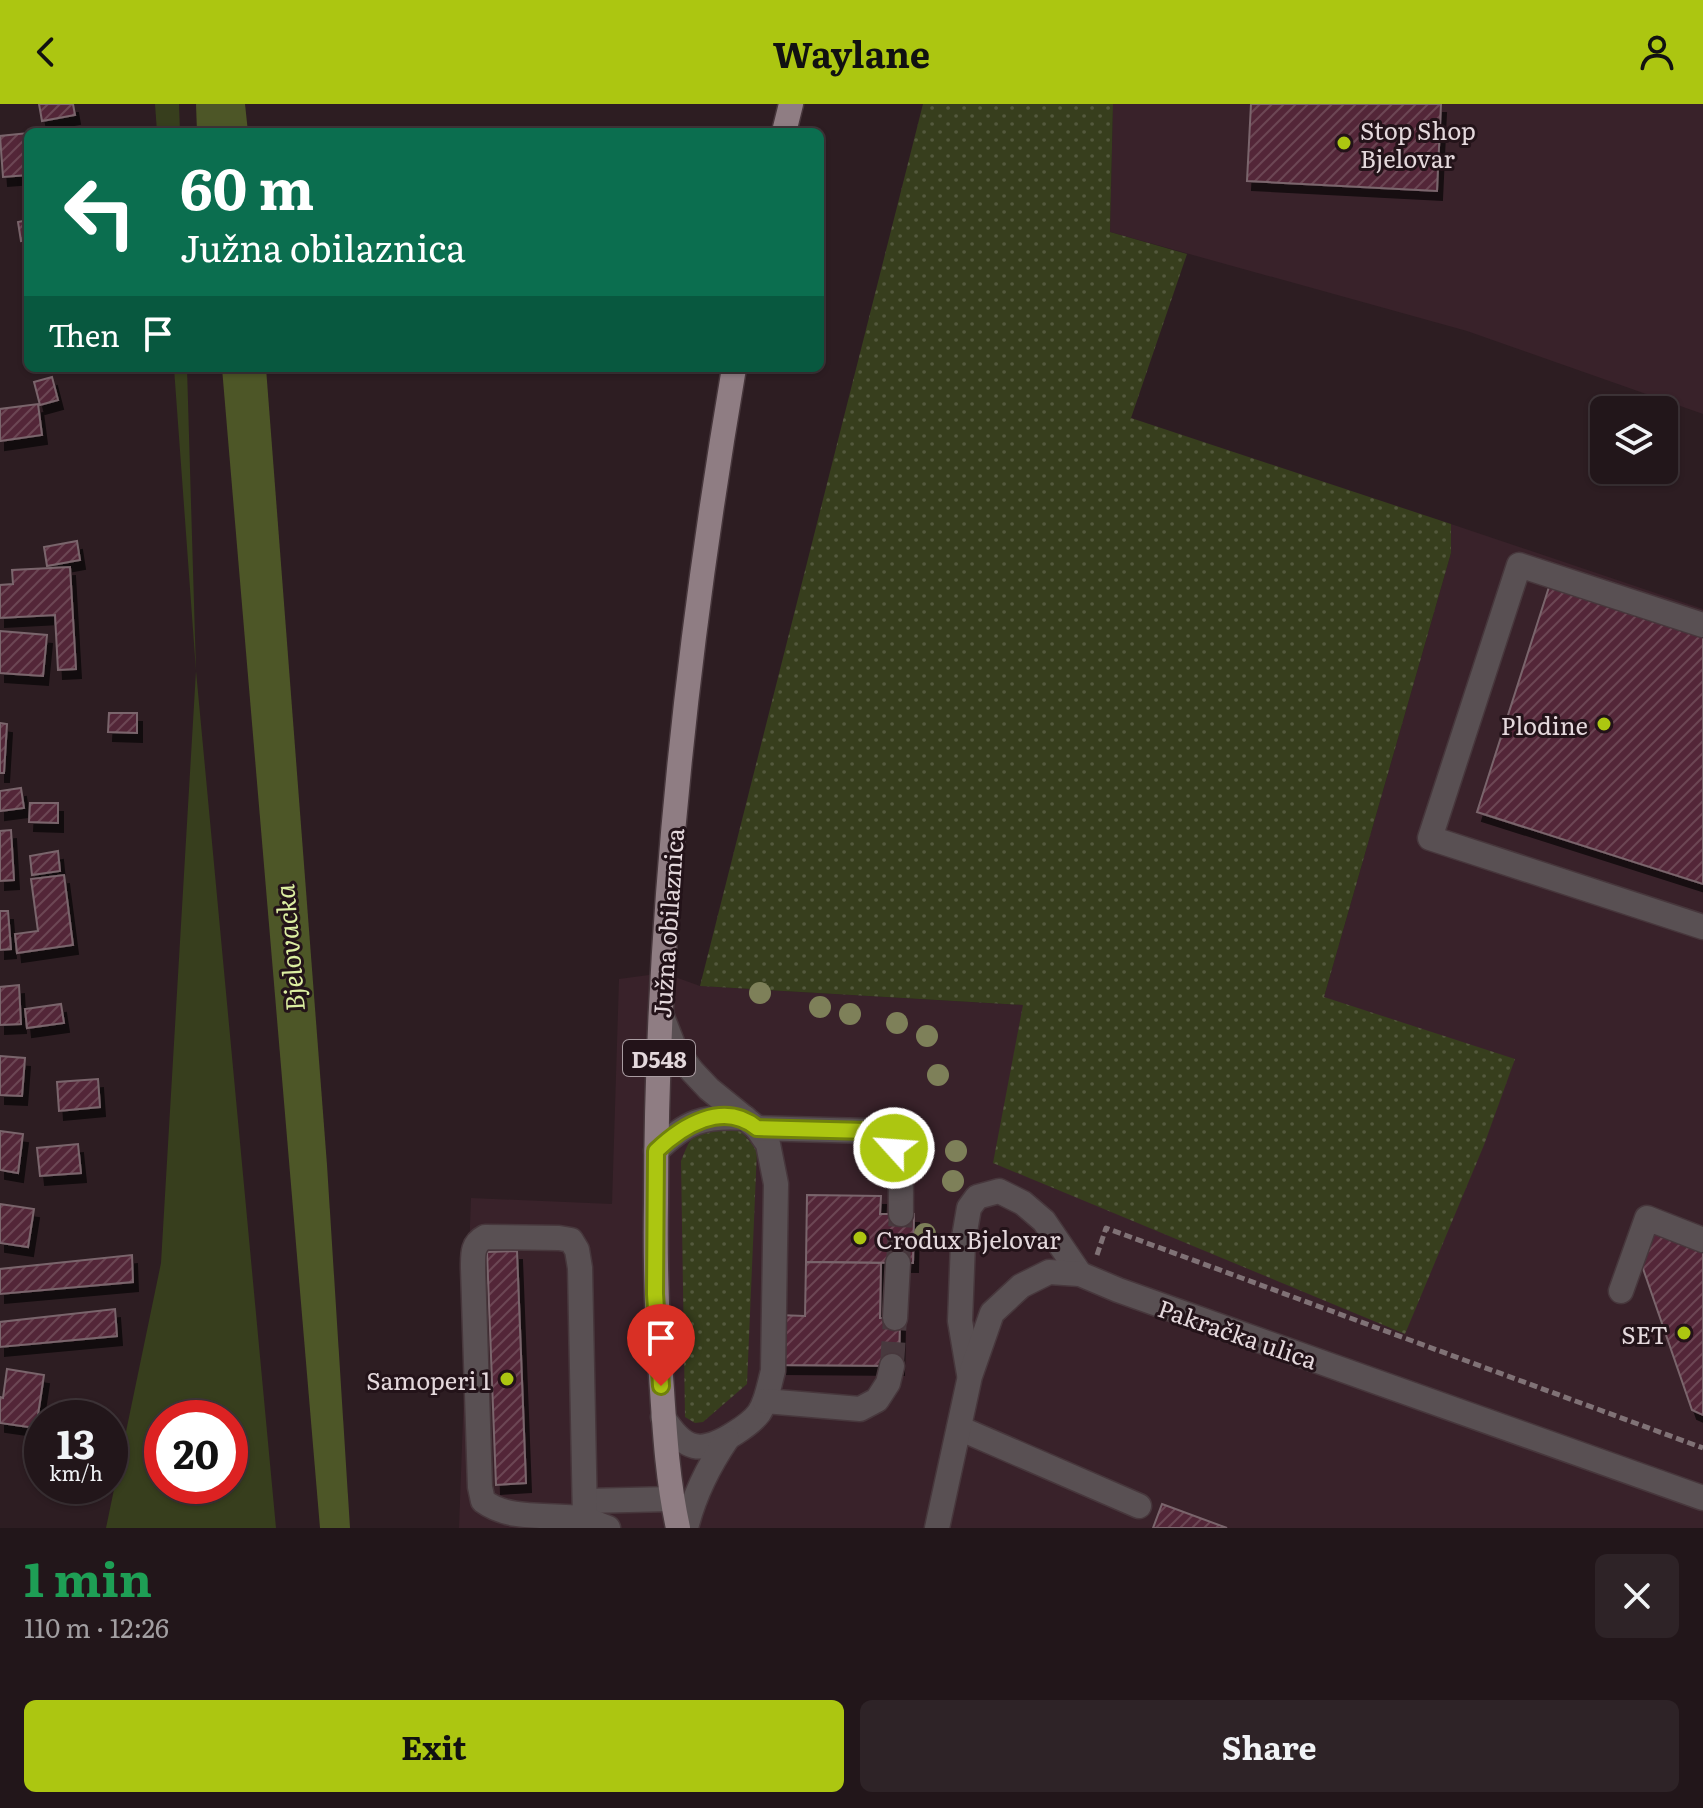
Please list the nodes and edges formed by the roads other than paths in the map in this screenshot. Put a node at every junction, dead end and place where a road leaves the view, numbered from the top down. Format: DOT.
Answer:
graph roads {
  1 [pos="791,104"];
  2 [pos="785,128"];
  3 [pos="733,372"];
  4 [pos="1703,625"];
  5 [pos="1703,927"];
  6 [pos="661,1014"];
  7 [pos="751,1123"];
  8 [pos="656,1151"];
  9 [pos="901,1214"];
  10 [pos="1703,1240"];
  11 [pos="898,1263"];
  12 [pos="1087,1267"];
  13 [pos="1621,1291"];
  14 [pos="895,1318"];
  15 [pos="892,1366"];
  16 [pos="970,1376"];
  17 [pos="765,1401"];
  18 [pos="663,1417"];
  19 [pos="959,1428"];
  20 [pos="729,1437"];
  21 [pos="1703,1498"];
  22 [pos="671,1499"];
  23 [pos="1139,1506"];
  24 [pos="586,1510"];
  25 [pos="608,1528"];
  26 [pos="678,1528"];
  27 [pos="686,1528"];
  28 [pos="937,1528"];
  1 -- 2 [label="main road"];
  3 -- 6 [label="main road, Južna obilaznica / D548"];
  4 -- 5 [label="street"];
  6 -- 7 [label="street"];
  6 -- 8 [label="main road, Južna obilaznica / D548"];
  7 -- 8 [label="street"];
  7 -- 9 [label="street"];
  7 -- 17 [label="street"];
  8 -- 18 [label="main road, Južna obilaznica / D548"];
  10 -- 13 [label="street"];
  11 -- 14 [label="street"];
  12 -- 16 [label="street, Pakračka ulica"];
  12 -- 16 [label="street"];
  12 -- 21 [label="street, Pakračka ulica"];
  15 -- 17 [label="street"];
  16 -- 19 [label="street, Pakračka ulica"];
  17 -- 20 [label="street"];
  18 -- 20 [label="street"];
  18 -- 22 [label="main road, Južna obilaznica / D548"];
  19 -- 23 [label="street"];
  19 -- 28 [label="street, Pakračka ulica"];
  20 -- 27 [label="street"];
  22 -- 24 [label="street"];
  22 -- 26 [label="main road, Južna obilaznica / D548"];
  24 -- 24 [label="street"];
  24 -- 25 [label="street"];
}
